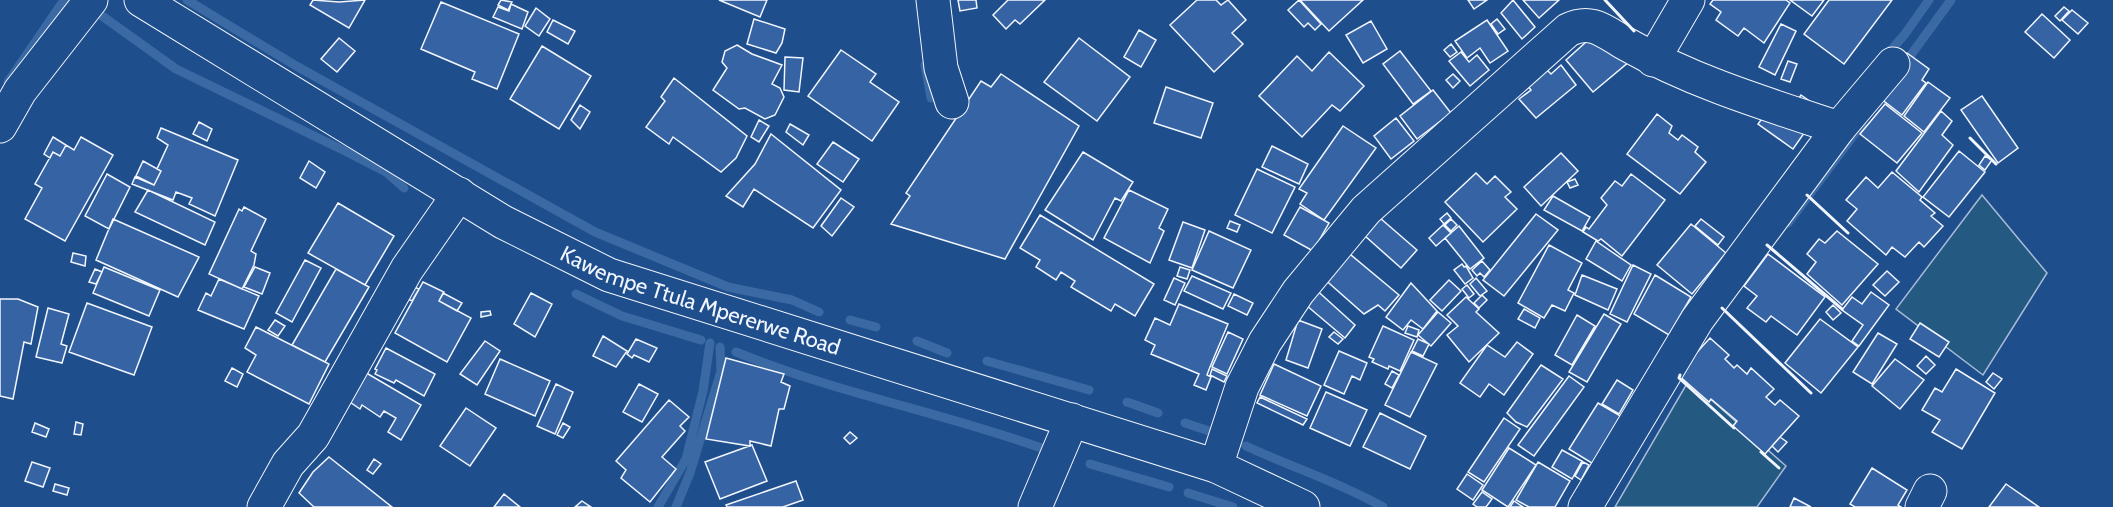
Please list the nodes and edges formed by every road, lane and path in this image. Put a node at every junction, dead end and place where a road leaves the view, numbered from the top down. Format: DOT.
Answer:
graph roads {
  1 [pos="92,0"];
  2 [pos="141,0"];
  3 [pos="933,0"];
  4 [pos="1688,0"];
  5 [pos="1653,60"];
  6 [pos="1893,64"];
  7 [pos="952,102"];
  8 [pos="0,126"];
  9 [pos="1839,129"];
  10 [pos="459,194"];
  11 [pos="1072,420"];
  12 [pos="1216,466"];
  13 [pos="264,507"];
  14 [pos="1035,507"];
  15 [pos="1304,507"];
  16 [pos="1585,507"];
  1 -- 8 [label="street"];
  2 -- 10 [label="street, Kawempe Ttula Mpererwe Road"];
  3 -- 7 [label="street"];
  4 -- 5 [label="street"];
  5 -- 9 [label="street"];
  5 -- 12 [label="street"];
  6 -- 9 [label="street"];
  9 -- 16 [label="street"];
  10 -- 11 [label="street, Kawempe Ttula Mpererwe Road"];
  10 -- 13 [label="street"];
  11 -- 12 [label="street, Kawempe Ttula Mpererwe Road"];
  11 -- 14 [label="street"];
  12 -- 15 [label="street, Kawempe Ttula Mpererwe Road"];
}
